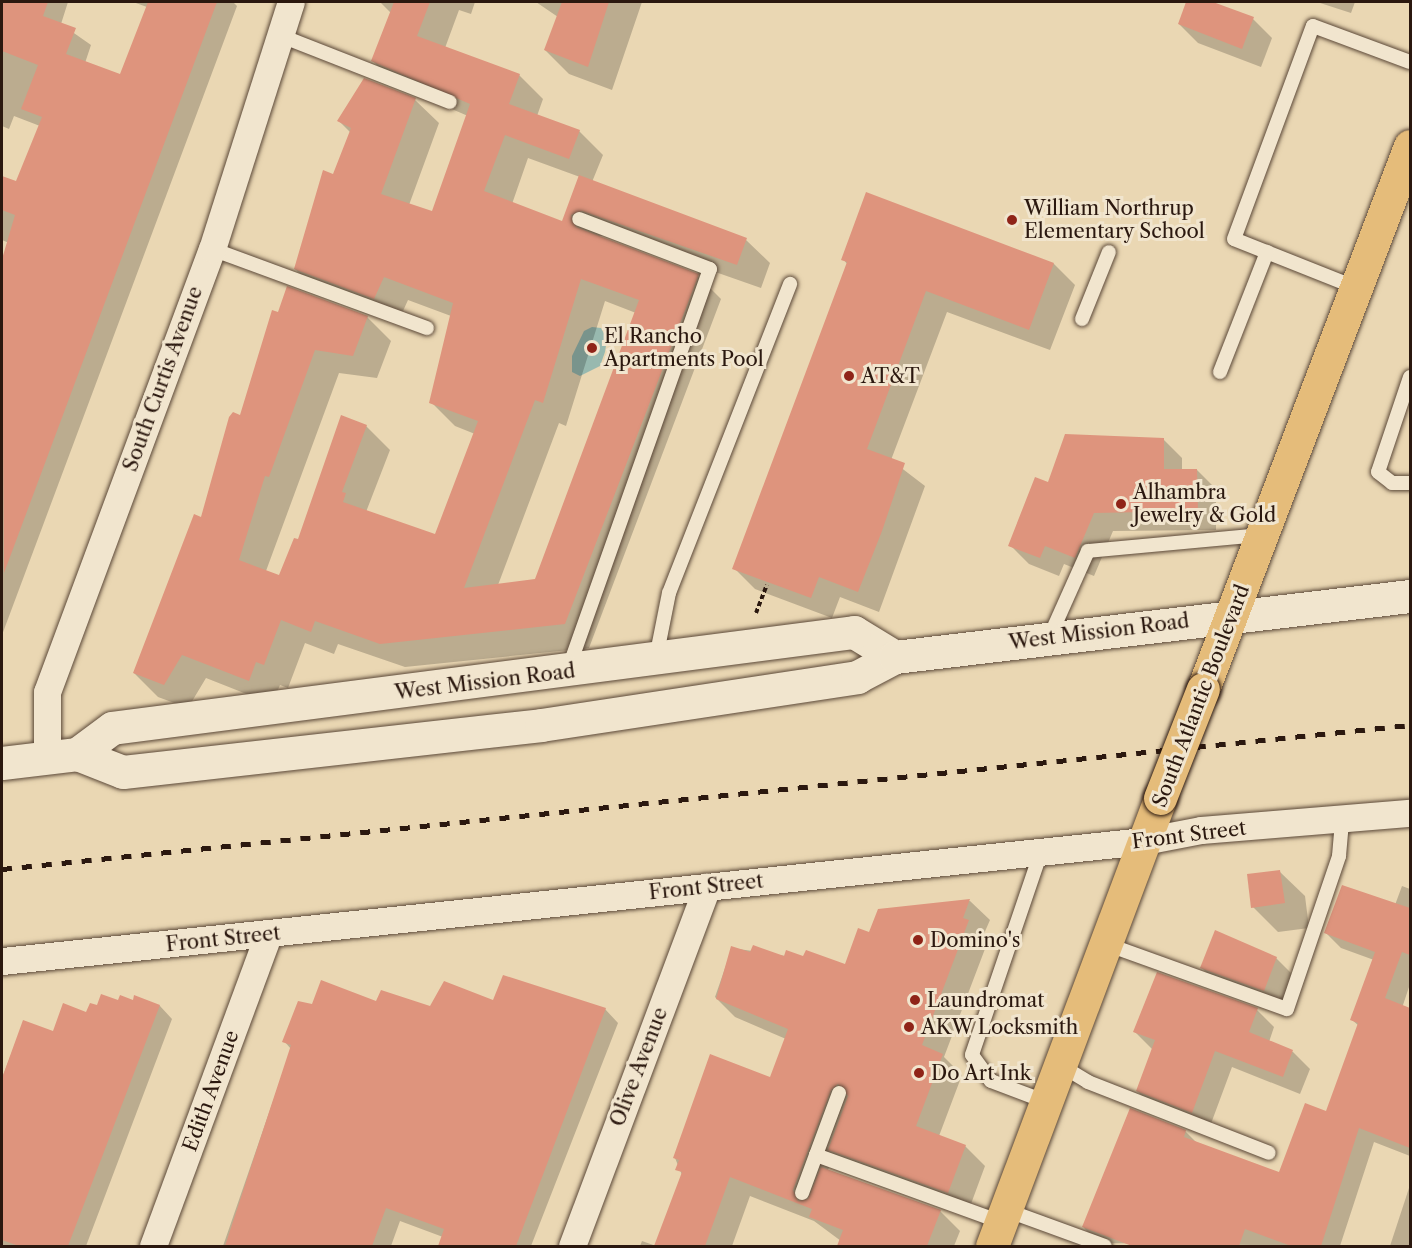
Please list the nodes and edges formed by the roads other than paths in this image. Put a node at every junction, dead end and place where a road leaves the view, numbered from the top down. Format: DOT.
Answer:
graph roads {
  1 [pos="291,2"];
  2 [pos="284,37"];
  3 [pos="1410,62"];
  4 [pos="450,102"];
  5 [pos="1410,146"];
  6 [pos="579,219"];
  7 [pos="212,249"];
  8 [pos="1109,252"];
  9 [pos="1267,252"];
  10 [pos="790,284"];
  11 [pos="1357,288"];
  12 [pos="1082,319"];
  13 [pos="427,328"];
  14 [pos="1220,372"];
  15 [pos="1410,377"];
  16 [pos="1410,483"];
  17 [pos="1262,535"];
  18 [pos="1410,596"];
  19 [pos="1233,616"];
  20 [pos="1049,638"];
  21 [pos="895,657"];
  22 [pos="656,658"];
  23 [pos="568,672"];
  24 [pos="62,756"];
  25 [pos="2,763"];
  26 [pos="1410,813"];
  27 [pos="1342,821"];
  28 [pos="1144,841"];
  29 [pos="1041,852"];
  30 [pos="707,887"];
  31 [pos="268,935"];
  32 [pos="1106,944"];
  33 [pos="2,961"];
  34 [pos="1060,1065"];
  35 [pos="839,1093"];
  36 [pos="1047,1102"];
  37 [pos="1269,1153"];
  38 [pos="816,1155"];
  39 [pos="802,1193"];
  40 [pos="1000,1226"];
  41 [pos="153,1246"];
  42 [pos="572,1246"];
  43 [pos="1105,1246"];
  1 -- 2 [label="street, South Curtis Avenue"];
  2 -- 4 [label="lane"];
  2 -- 7 [label="street, South Curtis Avenue"];
  3 -- 9 [label="lane"];
  5 -- 11 [label="main road, South Atlantic Boulevard"];
  6 -- 23 [label="lane"];
  7 -- 13 [label="lane"];
  7 -- 24 [label="street, South Curtis Avenue"];
  8 -- 12 [label="lane"];
  9 -- 11 [label="lane"];
  9 -- 14 [label="lane"];
  10 -- 22 [label="lane"];
  11 -- 17 [label="main road, South Atlantic Boulevard"];
  15 -- 16 [label="lane"];
  17 -- 19 [label="main road, South Atlantic Boulevard"];
  17 -- 20 [label="lane"];
  18 -- 19 [label="main road, West Mission Road"];
  19 -- 20 [label="main road, West Mission Road"];
  19 -- 28 [label="main road, South Atlantic Boulevard, bridge"];
  20 -- 21 [label="main road, West Mission Road"];
  21 -- 22 [label="main road, West Mission Road"];
  21 -- 24 [label="main road, West Mission Road"];
  22 -- 23 [label="main road, West Mission Road"];
  23 -- 24 [label="main road, West Mission Road"];
  24 -- 25 [label="main road, West Mission Road"];
  26 -- 27 [label="street, Front Street"];
  27 -- 28 [label="street, Front Street"];
  27 -- 32 [label="lane"];
  28 -- 29 [label="street, Front Street"];
  28 -- 32 [label="main road, South Atlantic Boulevard"];
  29 -- 30 [label="street, Front Street"];
  29 -- 36 [label="lane"];
  30 -- 31 [label="street, Front Street"];
  30 -- 42 [label="street, Olive Avenue"];
  31 -- 33 [label="street, Front Street"];
  31 -- 41 [label="street, Edith Avenue"];
  32 -- 34 [label="main road, South Atlantic Boulevard"];
  34 -- 36 [label="main road, South Atlantic Boulevard"];
  34 -- 37 [label="lane"];
  35 -- 38 [label="lane"];
  36 -- 40 [label="main road, South Atlantic Boulevard"];
  38 -- 39 [label="lane"];
  38 -- 40 [label="lane"];
  40 -- 43 [label="lane"];
}
